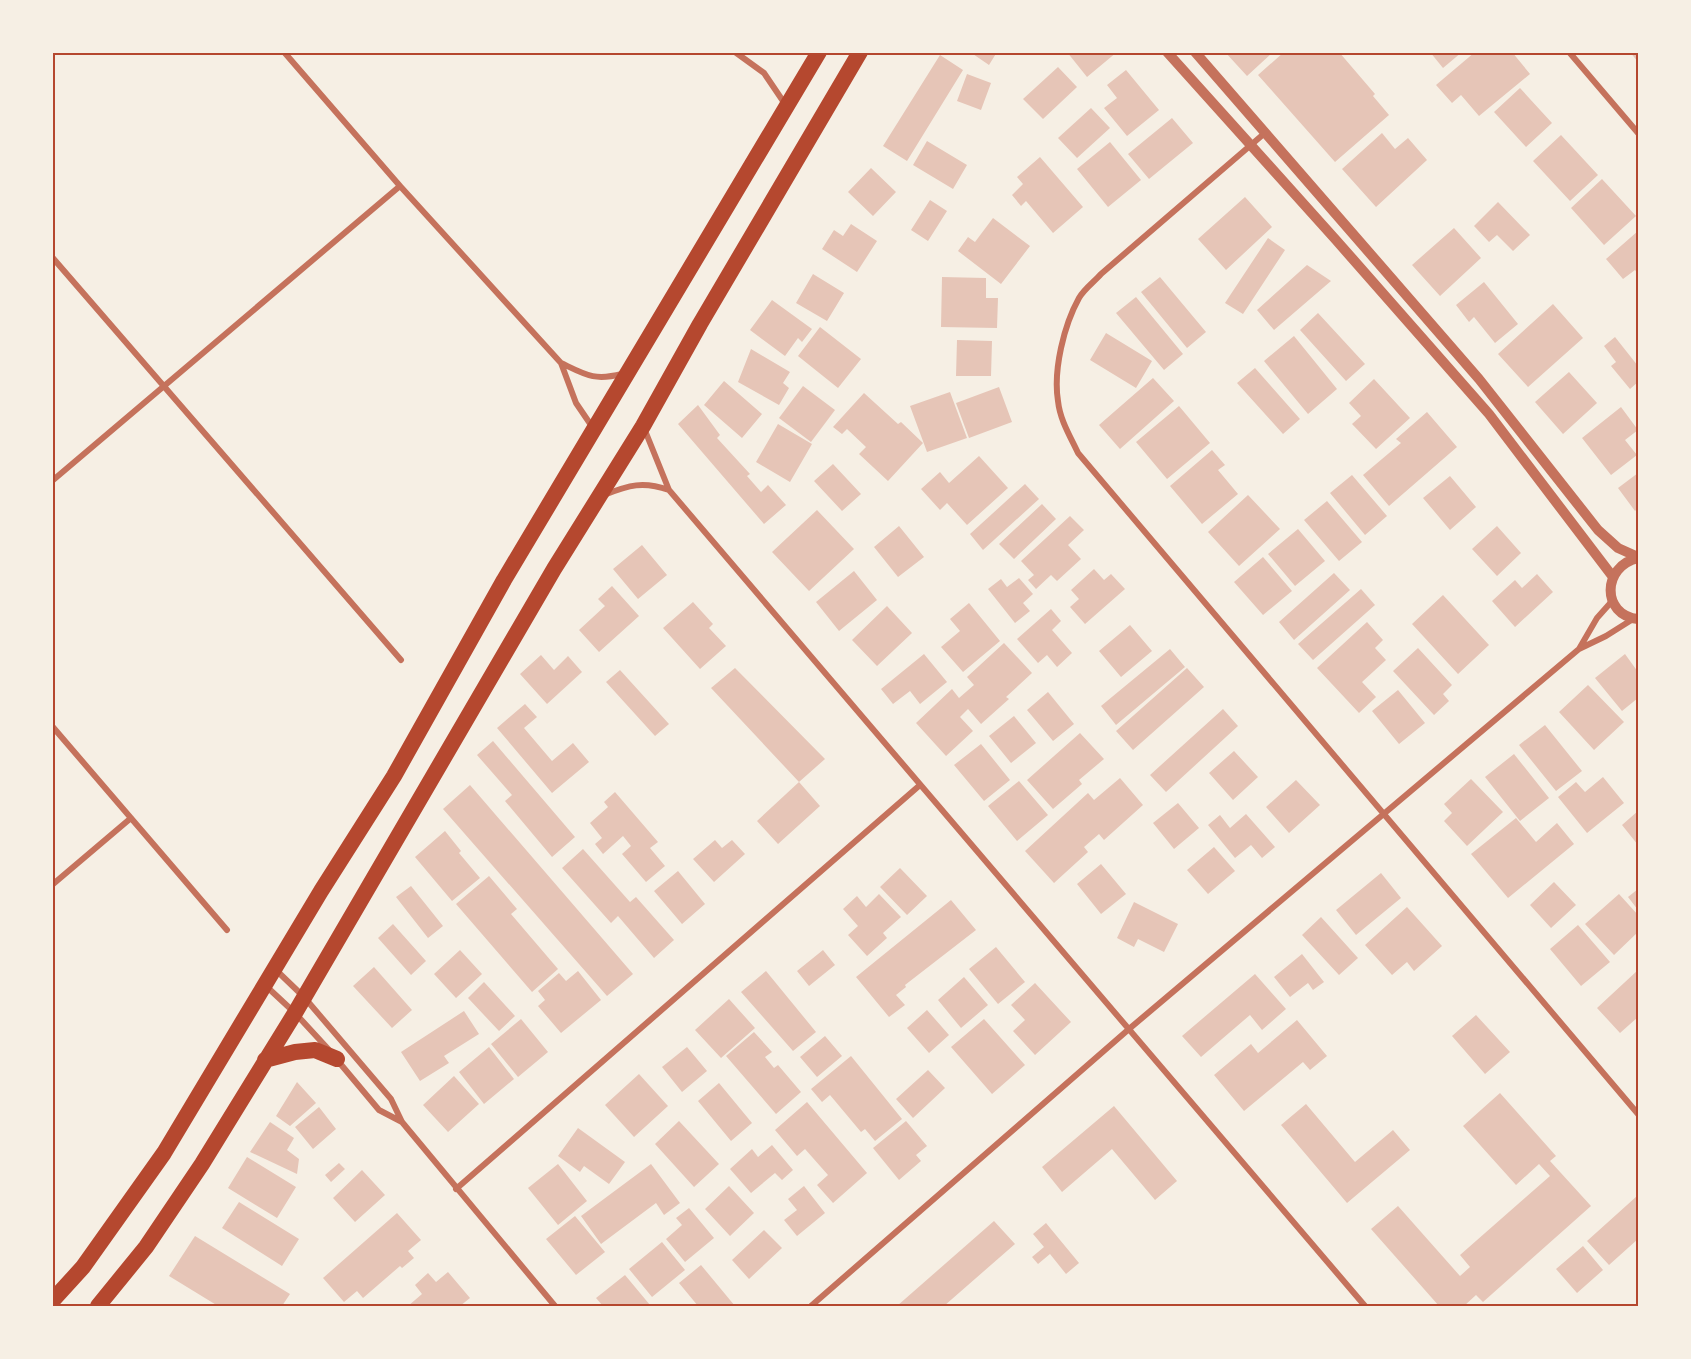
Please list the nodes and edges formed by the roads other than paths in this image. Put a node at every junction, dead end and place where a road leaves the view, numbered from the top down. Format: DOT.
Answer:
graph roads {
  1 [pos="285,52"];
  2 [pos="735,52"];
  3 [pos="777,52"];
  4 [pos="794,52"];
  5 [pos="819,52"];
  6 [pos="860,52"];
  7 [pos="1167,52"];
  8 [pos="1195,52"];
  9 [pos="1569,52"];
  10 [pos="787,107"];
  11 [pos="1266,132"];
  12 [pos="1638,133"];
  13 [pos="1251,145"];
  14 [pos="400,186"];
  15 [pos="52,256"];
  16 [pos="561,363"];
  17 [pos="630,372"];
  18 [pos="164,387"];
  19 [pos="643,426"];
  20 [pos="594,429"];
  21 [pos="52,481"];
  22 [pos="669,490"];
  23 [pos="598,498"];
  24 [pos="1638,558"];
  25 [pos="1613,577"];
  26 [pos="1613,600"];
  27 [pos="1636,619"];
  28 [pos="1579,649"];
  29 [pos="401,660"];
  30 [pos="52,726"];
  31 [pos="920,786"];
  32 [pos="1384,815"];
  33 [pos="131,818"];
  34 [pos="52,885"];
  35 [pos="227,930"];
  36 [pos="275,969"];
  37 [pos="266,986"];
  38 [pos="304,997"];
  39 [pos="295,1013"];
  40 [pos="1129,1029"];
  41 [pos="337,1059"];
  42 [pos="265,1060"];
  43 [pos="1638,1114"];
  44 [pos="402,1122"];
  45 [pos="456,1189"];
  46 [pos="52,1301"];
  47 [pos="98,1306"];
  48 [pos="555,1306"];
  49 [pos="811,1306"];
  50 [pos="1365,1306"];
  1 -- 14 [label="street"];
  2 -- 10 [label="street"];
  3 -- 4 [label="street"];
  5 -- 10 [label="highway"];
  6 -- 19 [label="highway"];
  7 -- 13 [label="street"];
  8 -- 11 [label="street"];
  9 -- 12 [label="street"];
  10 -- 17 [label="highway"];
  11 -- 13 [label="street"];
  11 -- 24 [label="street"];
  13 -- 25 [label="street"];
  13 -- 32 [label="street"];
  14 -- 16 [label="street"];
  14 -- 18 [label="street"];
  15 -- 18 [label="street"];
  16 -- 17 [label="street"];
  16 -- 20 [label="street"];
  17 -- 20 [label="highway"];
  18 -- 21 [label="street"];
  18 -- 29 [label="street"];
  19 -- 22 [label="street"];
  19 -- 23 [label="highway"];
  20 -- 36 [label="highway"];
  22 -- 23 [label="street"];
  22 -- 31 [label="street"];
  23 -- 38 [label="highway"];
  24 -- 25 [label="street"];
  25 -- 26 [label="street"];
  26 -- 27 [label="street"];
  26 -- 28 [label="street"];
  27 -- 28 [label="street"];
  28 -- 32 [label="street"];
  30 -- 33 [label="street"];
  31 -- 40 [label="street"];
  31 -- 45 [label="street"];
  32 -- 40 [label="street"];
  32 -- 43 [label="street"];
  33 -- 34 [label="street"];
  33 -- 35 [label="street"];
  36 -- 37 [label="highway"];
  36 -- 38 [label="street"];
  37 -- 39 [label="street"];
  37 -- 46 [label="highway"];
  38 -- 39 [label="highway"];
  38 -- 44 [label="street"];
  39 -- 41 [label="street"];
  39 -- 42 [label="highway"];
  40 -- 49 [label="street"];
  40 -- 50 [label="street"];
  41 -- 42 [label="highway"];
  41 -- 44 [label="street"];
  42 -- 47 [label="highway"];
  44 -- 45 [label="street"];
  45 -- 48 [label="street"];
}
